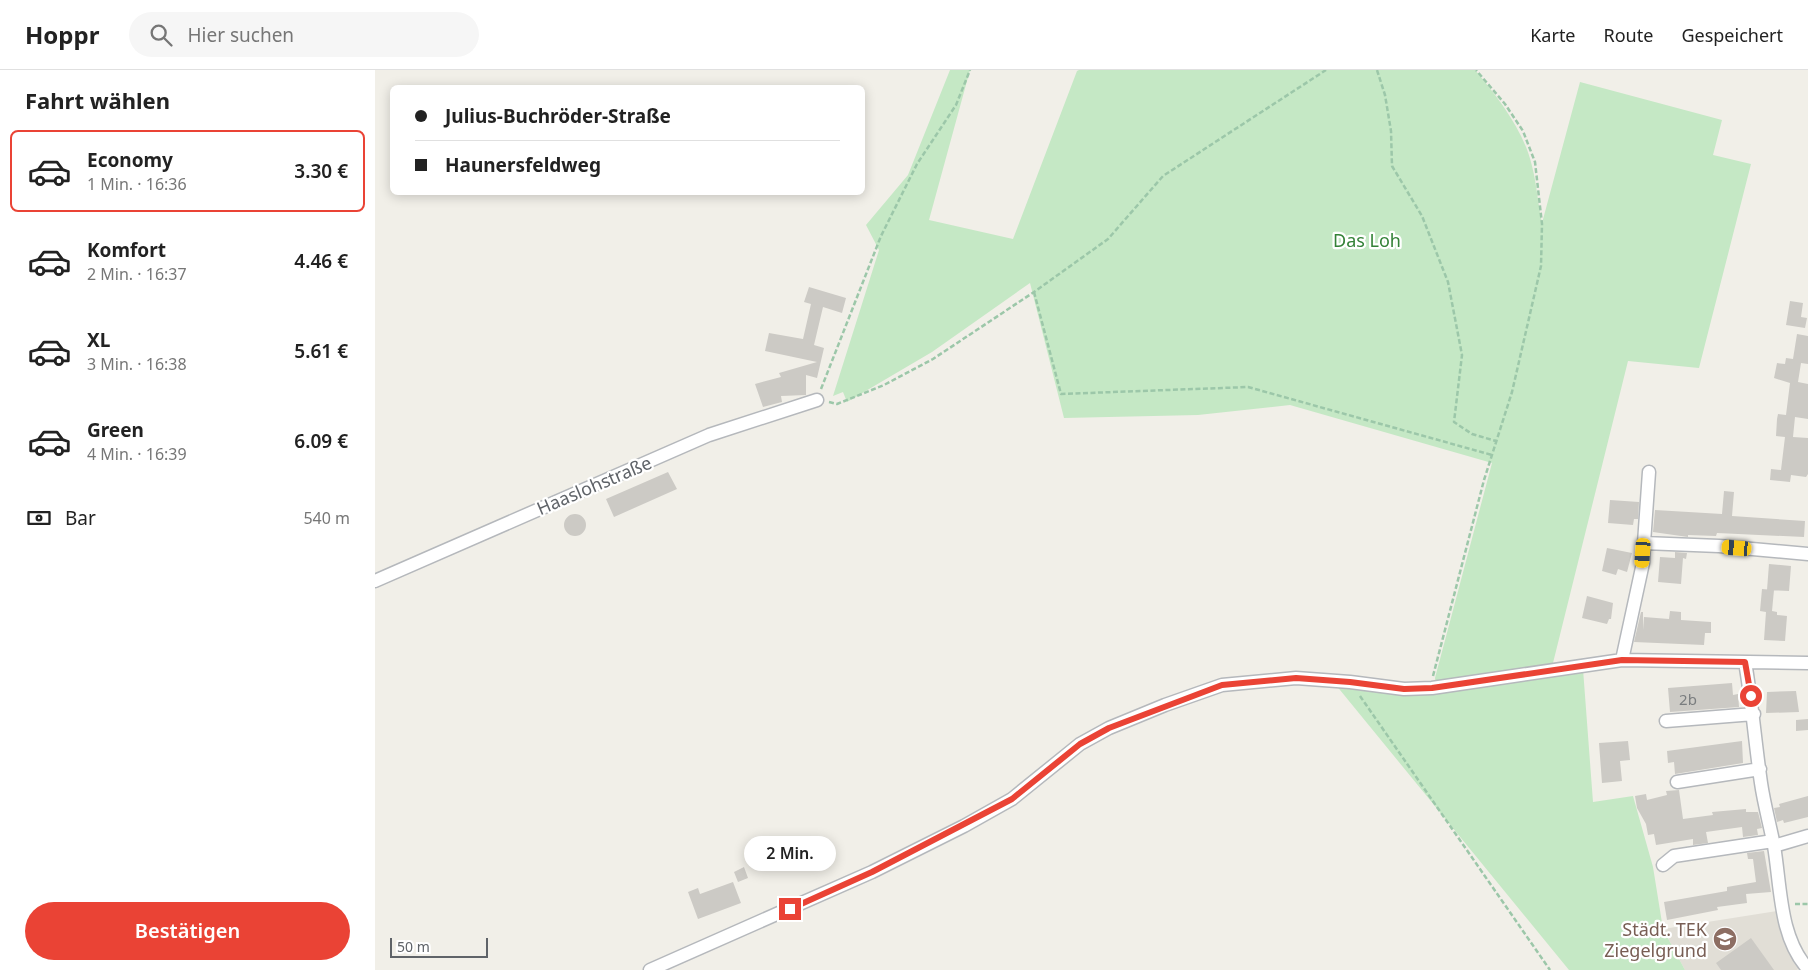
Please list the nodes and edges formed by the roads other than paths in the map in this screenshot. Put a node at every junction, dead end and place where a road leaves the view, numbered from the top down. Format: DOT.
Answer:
graph roads {
  1 [pos="817,400"];
  2 [pos="1649,472"];
  3 [pos="1644,543"];
  4 [pos="1808,554"];
  5 [pos="375,581"];
  6 [pos="1622,660"];
  7 [pos="1745,662"];
  8 [pos="1808,663"];
  9 [pos="1754,714"];
  10 [pos="1666,721"];
  11 [pos="1760,769"];
  12 [pos="1677,782"];
  13 [pos="1808,836"];
  14 [pos="1773,843"];
  15 [pos="1663,865"];
  16 [pos="650,970"];
  17 [pos="1808,970"];
  1 -- 5 [label="street, Haaslohstraße"];
  2 -- 3 [label="street"];
  3 -- 4 [label="street"];
  3 -- 6 [label="street"];
  6 -- 7 [label="street"];
  6 -- 16 [label="street"];
  7 -- 8 [label="street"];
  7 -- 9 [label="street"];
  9 -- 10 [label="street"];
  9 -- 11 [label="street"];
  11 -- 12 [label="street"];
  11 -- 14 [label="street"];
  13 -- 14 [label="street"];
  14 -- 15 [label="street"];
  14 -- 17 [label="street"];
}
